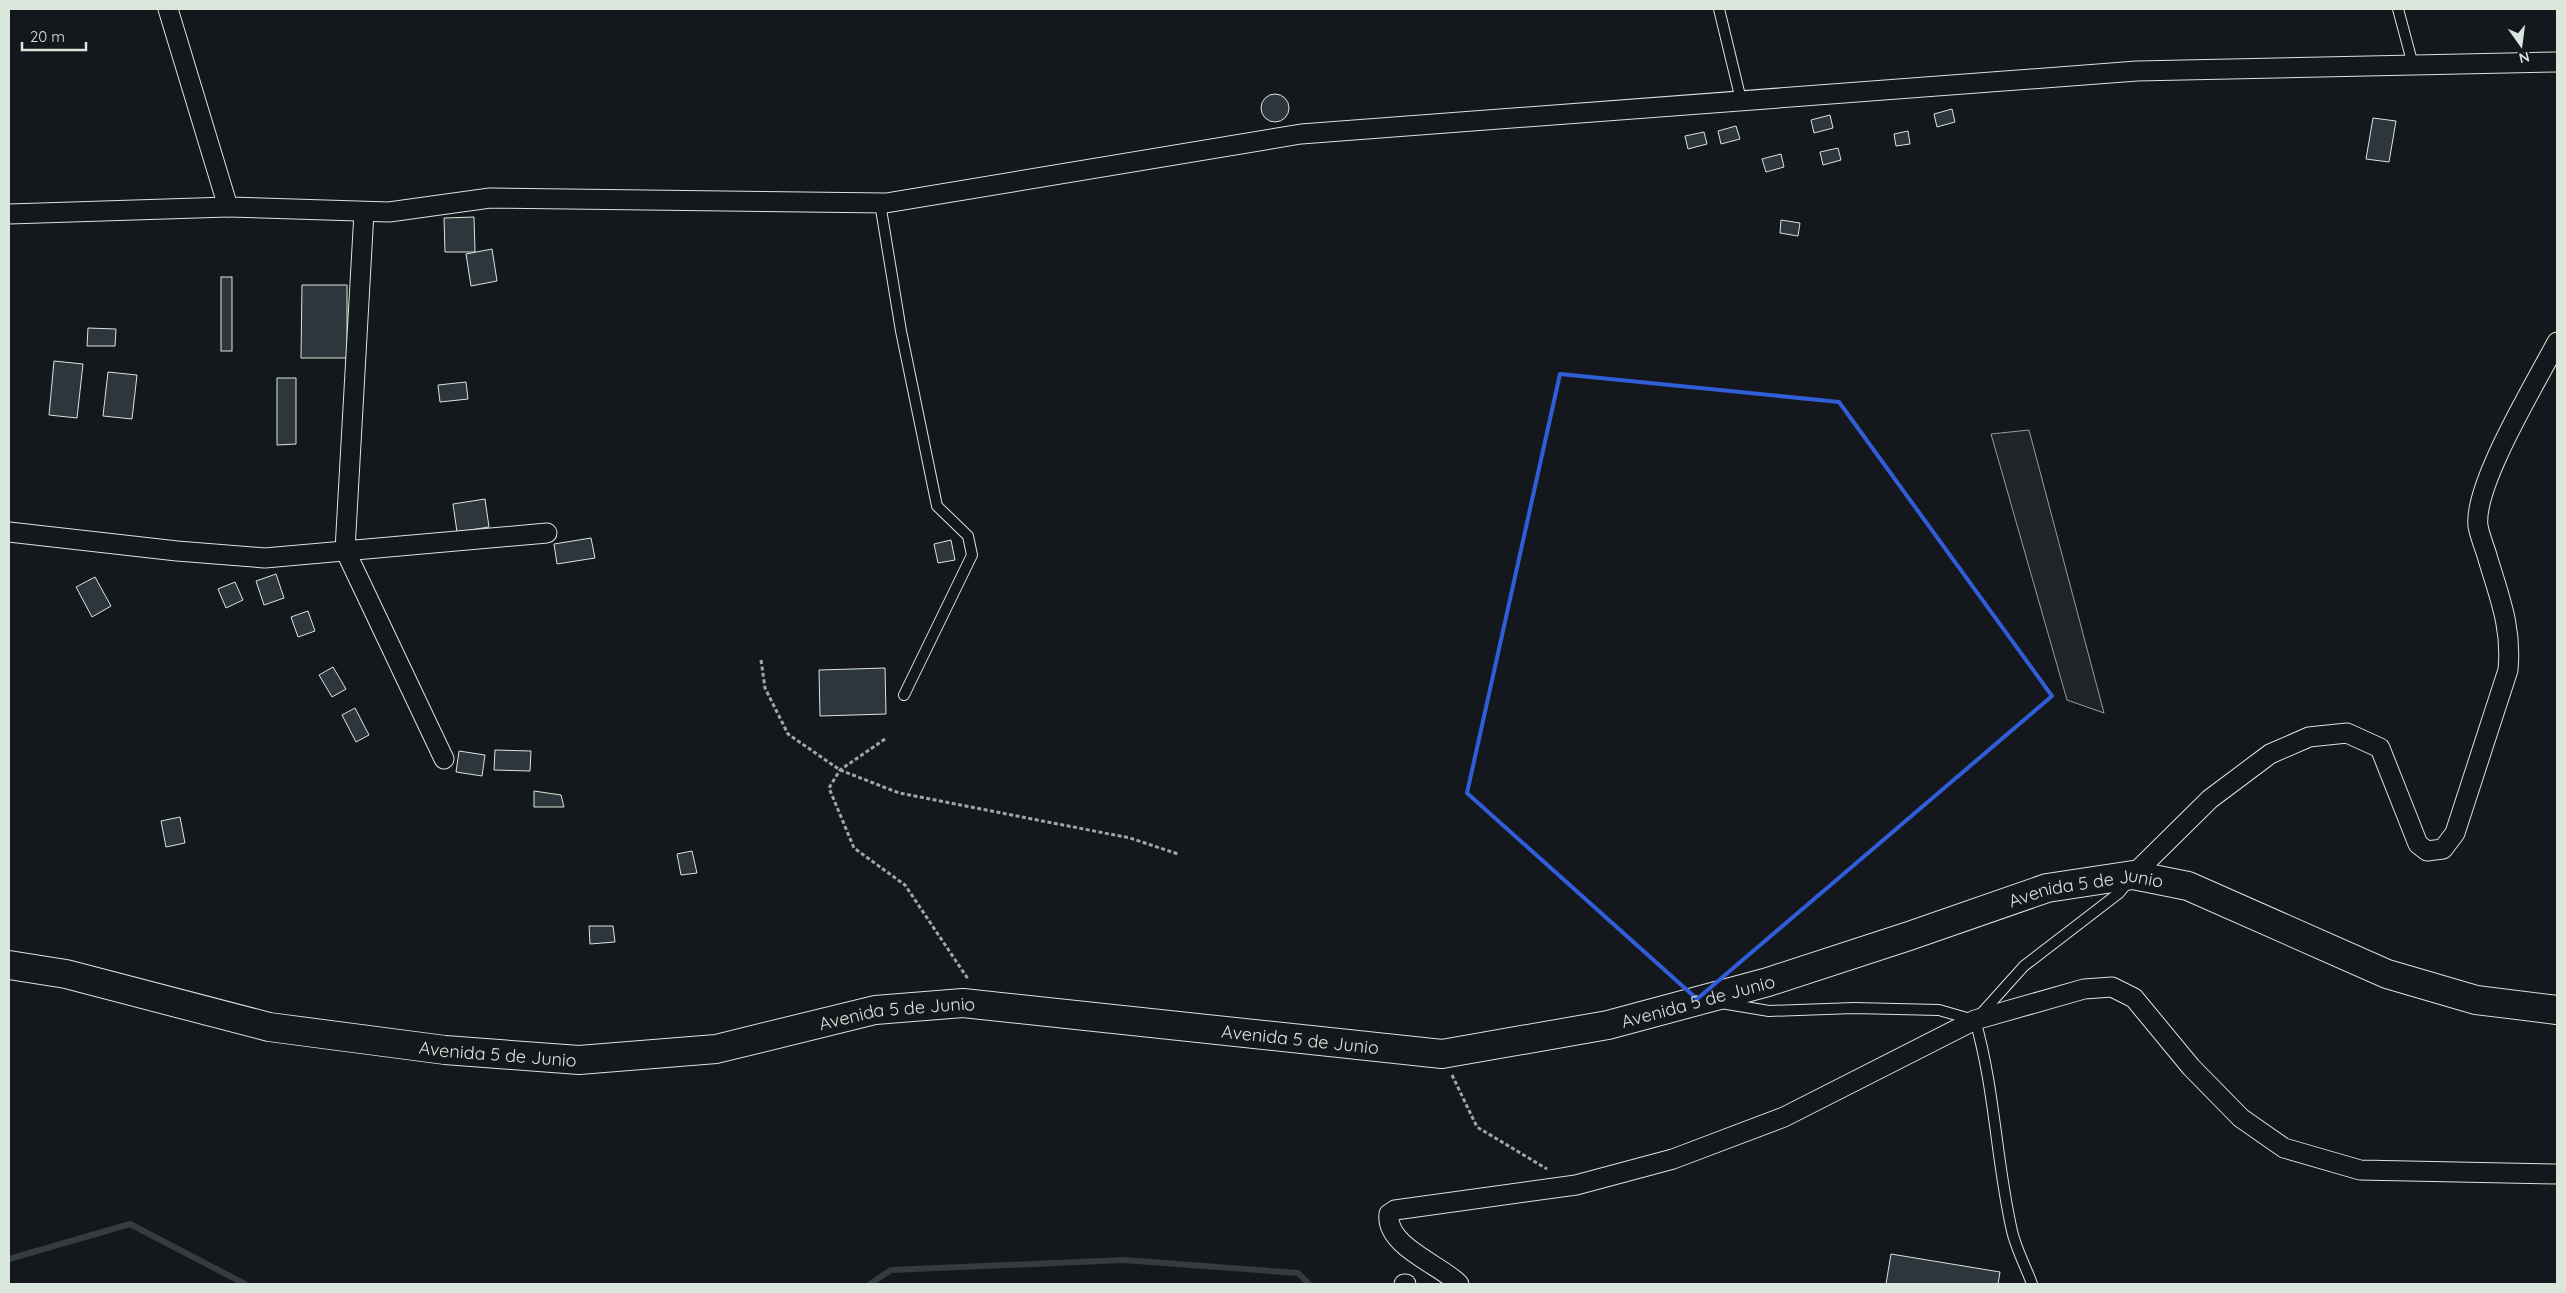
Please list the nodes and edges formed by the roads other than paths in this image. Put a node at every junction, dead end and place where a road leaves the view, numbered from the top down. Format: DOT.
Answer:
graph roads {
  1 [pos="168,9"];
  2 [pos="1719,9"];
  3 [pos="2398,9"];
  4 [pos="2557,62"];
  5 [pos="2412,65"];
  6 [pos="1741,100"];
  7 [pos="880,203"];
  8 [pos="228,208"];
  9 [pos="364,212"];
  10 [pos="9,214"];
  11 [pos="2557,342"];
  12 [pos="9,532"];
  13 [pos="547,533"];
  14 [pos="345,550"];
  15 [pos="904,695"];
  16 [pos="444,759"];
  17 [pos="2133,875"];
  18 [pos="9,965"];
  19 [pos="1700,1000"];
  20 [pos="2557,1010"];
  21 [pos="1975,1020"];
  22 [pos="2557,1174"];
  23 [pos="1459,1284"];
  24 [pos="2032,1284"];
  1 -- 8 [label="street"];
  2 -- 6 [label="lane"];
  3 -- 5 [label="lane"];
  4 -- 5 [label="street"];
  5 -- 6 [label="street"];
  6 -- 7 [label="street"];
  7 -- 9 [label="street"];
  7 -- 15 [label="lane"];
  8 -- 9 [label="street"];
  8 -- 10 [label="street"];
  9 -- 14 [label="street"];
  11 -- 17 [label="street"];
  12 -- 14 [label="street"];
  13 -- 14 [label="street"];
  14 -- 16 [label="street"];
  17 -- 19 [label="main road, Avenida 5 de Junio"];
  17 -- 20 [label="main road, Avenida 5 de Junio"];
  17 -- 21 [label="lane"];
  18 -- 19 [label="main road, Avenida 5 de Junio"];
  19 -- 21 [label="lane"];
  21 -- 22 [label="street"];
  21 -- 23 [label="street"];
  21 -- 24 [label="lane"];
}
